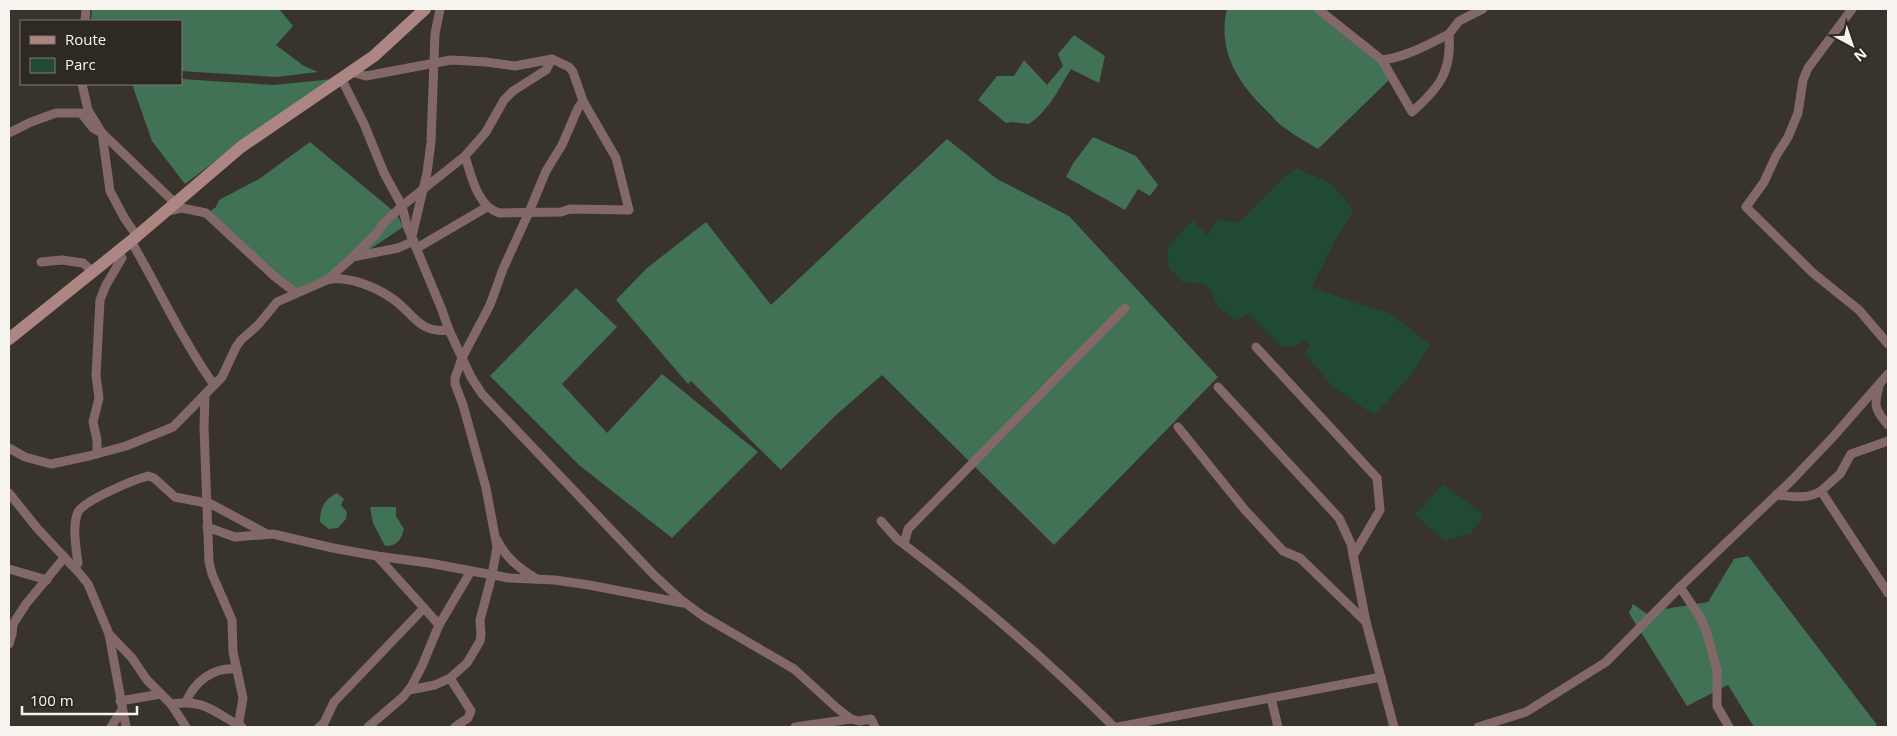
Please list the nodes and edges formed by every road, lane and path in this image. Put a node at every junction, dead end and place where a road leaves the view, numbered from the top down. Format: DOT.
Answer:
graph roads {
  1 [pos="425,9"];
  2 [pos="440,9"];
  3 [pos="1318,9"];
  4 [pos="1482,9"];
  5 [pos="1852,9"];
  6 [pos="1449,34"];
  7 [pos="552,59"];
  8 [pos="1382,60"];
  9 [pos="434,63"];
  10 [pos="346,75"];
  11 [pos="82,85"];
  12 [pos="583,101"];
  13 [pos="9,133"];
  14 [pos="102,134"];
  15 [pos="465,156"];
  16 [pos="424,187"];
  17 [pos="402,206"];
  18 [pos="170,207"];
  19 [pos="487,207"];
  20 [pos="529,212"];
  21 [pos="134,238"];
  22 [pos="414,242"];
  23 [pos="117,251"];
  24 [pos="353,256"];
  25 [pos="42,262"];
  26 [pos="92,272"];
  27 [pos="327,280"];
  28 [pos="296,294"];
  29 [pos="1126,308"];
  30 [pos="448,330"];
  31 [pos="9,339"];
  32 [pos="1888,344"];
  33 [pos="1256,347"];
  34 [pos="462,358"];
  35 [pos="1888,374"];
  36 [pos="1880,382"];
  37 [pos="214,386"];
  38 [pos="1218,387"];
  39 [pos="205,396"];
  40 [pos="1888,425"];
  41 [pos="1178,427"];
  42 [pos="1888,441"];
  43 [pos="9,448"];
  44 [pos="97,454"];
  45 [pos="1821,491"];
  46 [pos="9,493"];
  47 [pos="1776,495"];
  48 [pos="206,503"];
  49 [pos="881,521"];
  50 [pos="207,527"];
  51 [pos="265,533"];
  52 [pos="496,538"];
  53 [pos="904,544"];
  54 [pos="377,556"];
  55 [pos="1354,556"];
  56 [pos="64,558"];
  57 [pos="9,568"];
  58 [pos="75,568"];
  59 [pos="471,572"];
  60 [pos="492,575"];
  61 [pos="537,578"];
  62 [pos="47,580"];
  63 [pos="1680,587"];
  64 [pos="1888,593"];
  65 [pos="687,604"];
  66 [pos="424,608"];
  67 [pos="1366,622"];
  68 [pos="439,625"];
  69 [pos="11,626"];
  70 [pos="109,634"];
  71 [pos="9,644"];
  72 [pos="237,669"];
  73 [pos="1381,677"];
  74 [pos="450,678"];
  75 [pos="409,690"];
  76 [pos="161,694"];
  77 [pos="1271,698"];
  78 [pos="186,702"];
  79 [pos="171,704"];
  80 [pos="121,706"];
  81 [pos="1511,717"];
  82 [pos="852,719"];
  83 [pos="111,727"];
  84 [pos="126,727"];
  85 [pos="186,727"];
  86 [pos="240,727"];
  87 [pos="319,727"];
  88 [pos="368,727"];
  89 [pos="455,727"];
  90 [pos="795,727"];
  91 [pos="875,727"];
  92 [pos="1114,727"];
  93 [pos="1118,727"];
  94 [pos="1278,727"];
  95 [pos="1394,727"];
  96 [pos="1478,727"];
  97 [pos="1511,727"];
  98 [pos="1730,727"];
  1 -- 10 [label="street"];
  2 -- 9 [label="street"];
  3 -- 8 [label="street"];
  4 -- 6 [label="street"];
  5 -- 32 [label="street"];
  6 -- 8 [label="street"];
  6 -- 8 [label="street"];
  7 -- 9 [label="street"];
  7 -- 12 [label="street"];
  7 -- 15 [label="street"];
  9 -- 10 [label="street"];
  9 -- 16 [label="street"];
  10 -- 17 [label="street"];
  10 -- 18 [label="street"];
  11 -- 14 [label="street"];
  12 -- 20 [label="street"];
  12 -- 20 [label="street"];
  13 -- 14 [label="street"];
  14 -- 18 [label="street"];
  14 -- 21 [label="street"];
  15 -- 16 [label="street"];
  15 -- 19 [label="street"];
  16 -- 17 [label="street"];
  16 -- 22 [label="street"];
  17 -- 22 [label="street"];
  17 -- 24 [label="street"];
  18 -- 21 [label="street"];
  18 -- 28 [label="street"];
  19 -- 20 [label="street"];
  19 -- 22 [label="street"];
  20 -- 34 [label="street"];
  21 -- 23 [label="street"];
  21 -- 37 [label="street"];
  22 -- 24 [label="street"];
  22 -- 30 [label="street"];
  23 -- 26 [label="street"];
  23 -- 44 [label="street"];
  24 -- 27 [label="street"];
  25 -- 26 [label="street"];
  26 -- 31 [label="street"];
  27 -- 28 [label="street"];
  27 -- 30 [label="street"];
  28 -- 37 [label="street"];
  29 -- 53 [label="street"];
  30 -- 34 [label="street"];
  33 -- 55 [label="street"];
  34 -- 52 [label="street"];
  34 -- 65 [label="street"];
  35 -- 36 [label="street"];
  36 -- 40 [label="street"];
  36 -- 47 [label="street"];
  37 -- 39 [label="street"];
  38 -- 55 [label="street"];
  39 -- 44 [label="street"];
  39 -- 48 [label="street"];
  41 -- 67 [label="street"];
  42 -- 45 [label="street"];
  43 -- 44 [label="street"];
  45 -- 47 [label="street"];
  45 -- 64 [label="street"];
  46 -- 56 [label="street"];
  47 -- 63 [label="street"];
  48 -- 50 [label="street"];
  48 -- 51 [label="street"];
  48 -- 58 [label="street"];
  49 -- 53 [label="street"];
  50 -- 51 [label="street"];
  50 -- 72 [label="street"];
  51 -- 54 [label="street"];
  52 -- 60 [label="street"];
  52 -- 61 [label="street"];
  53 -- 92 [label="street"];
  54 -- 59 [label="street"];
  54 -- 66 [label="street"];
  55 -- 67 [label="street"];
  56 -- 58 [label="street"];
  56 -- 62 [label="street"];
  57 -- 62 [label="street"];
  58 -- 70 [label="street"];
  59 -- 60 [label="street"];
  59 -- 68 [label="street"];
  60 -- 61 [label="street"];
  60 -- 74 [label="street"];
  61 -- 65 [label="street"];
  62 -- 69 [label="street"];
  63 -- 81 [label="street"];
  63 -- 98 [label="street"];
  65 -- 82 [label="street"];
  66 -- 68 [label="street"];
  66 -- 87 [label="street"];
  67 -- 73 [label="street"];
  68 -- 75 [label="street"];
  69 -- 71 [label="street"];
  70 -- 76 [label="street"];
  70 -- 80 [label="street"];
  72 -- 78 [label="street"];
  72 -- 86 [label="street"];
  73 -- 77 [label="street"];
  73 -- 95 [label="street"];
  74 -- 75 [label="street"];
  74 -- 89 [label="street"];
  75 -- 88 [label="street"];
  76 -- 79 [label="street"];
  76 -- 80 [label="street"];
  77 -- 93 [label="street"];
  77 -- 94 [label="street"];
  78 -- 79 [label="street"];
  78 -- 86 [label="street"];
  79 -- 85 [label="street"];
  80 -- 83 [label="street"];
  80 -- 84 [label="street"];
  81 -- 96 [label="street"];
  81 -- 97 [label="street"];
  82 -- 90 [label="street"];
  82 -- 91 [label="street"];
}
